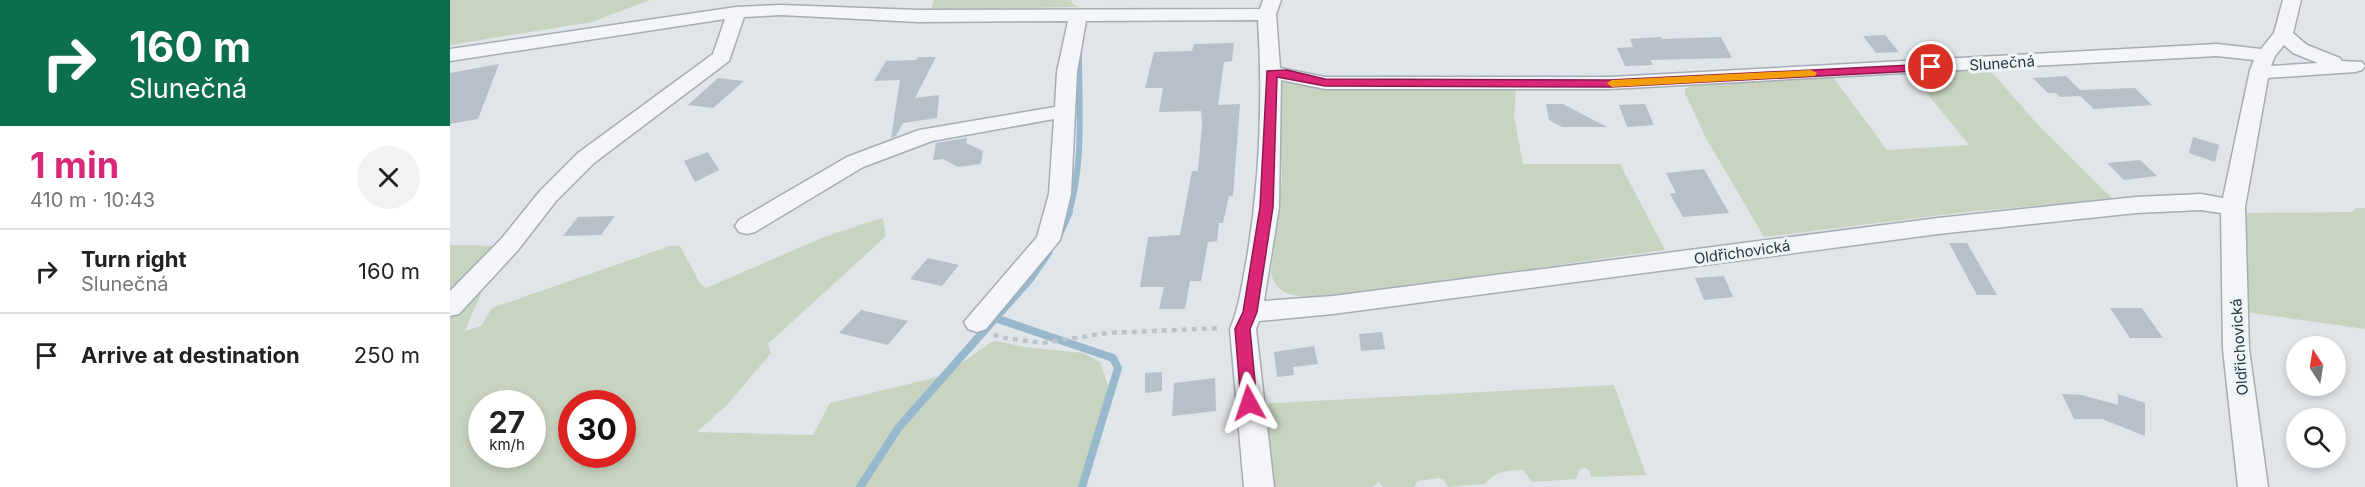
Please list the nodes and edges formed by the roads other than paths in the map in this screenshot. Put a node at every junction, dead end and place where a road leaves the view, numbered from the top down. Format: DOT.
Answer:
graph roads {
  1 [pos="2292,0"];
  2 [pos="1270,7"];
  3 [pos="921,8"];
  4 [pos="736,12"];
  5 [pos="1078,15"];
  6 [pos="2283,34"];
  7 [pos="450,55"];
  8 [pos="2263,64"];
  9 [pos="2360,66"];
  10 [pos="1271,73"];
  11 [pos="1065,111"];
  12 [pos="2233,207"];
  13 [pos="747,226"];
  14 [pos="450,307"];
  15 [pos="1246,320"];
  16 [pos="977,322"];
  17 [pos="1259,487"];
  18 [pos="2253,487"];
  1 -- 6 [label="street"];
  2 -- 5 [label="street"];
  2 -- 10 [label="street"];
  3 -- 4 [label="street"];
  3 -- 5 [label="street"];
  4 -- 7 [label="street"];
  4 -- 14 [label="street"];
  5 -- 11 [label="street"];
  6 -- 8 [label="street"];
  6 -- 9 [label="street"];
  8 -- 9 [label="street, Slunečná"];
  8 -- 10 [label="street, Slunečná"];
  8 -- 12 [label="street, Oldřichovická"];
  10 -- 15 [label="street"];
  11 -- 13 [label="street"];
  11 -- 16 [label="street"];
  12 -- 15 [label="street, Oldřichovická"];
  12 -- 18 [label="street, Oldřichovická"];
  15 -- 17 [label="street"];
}
